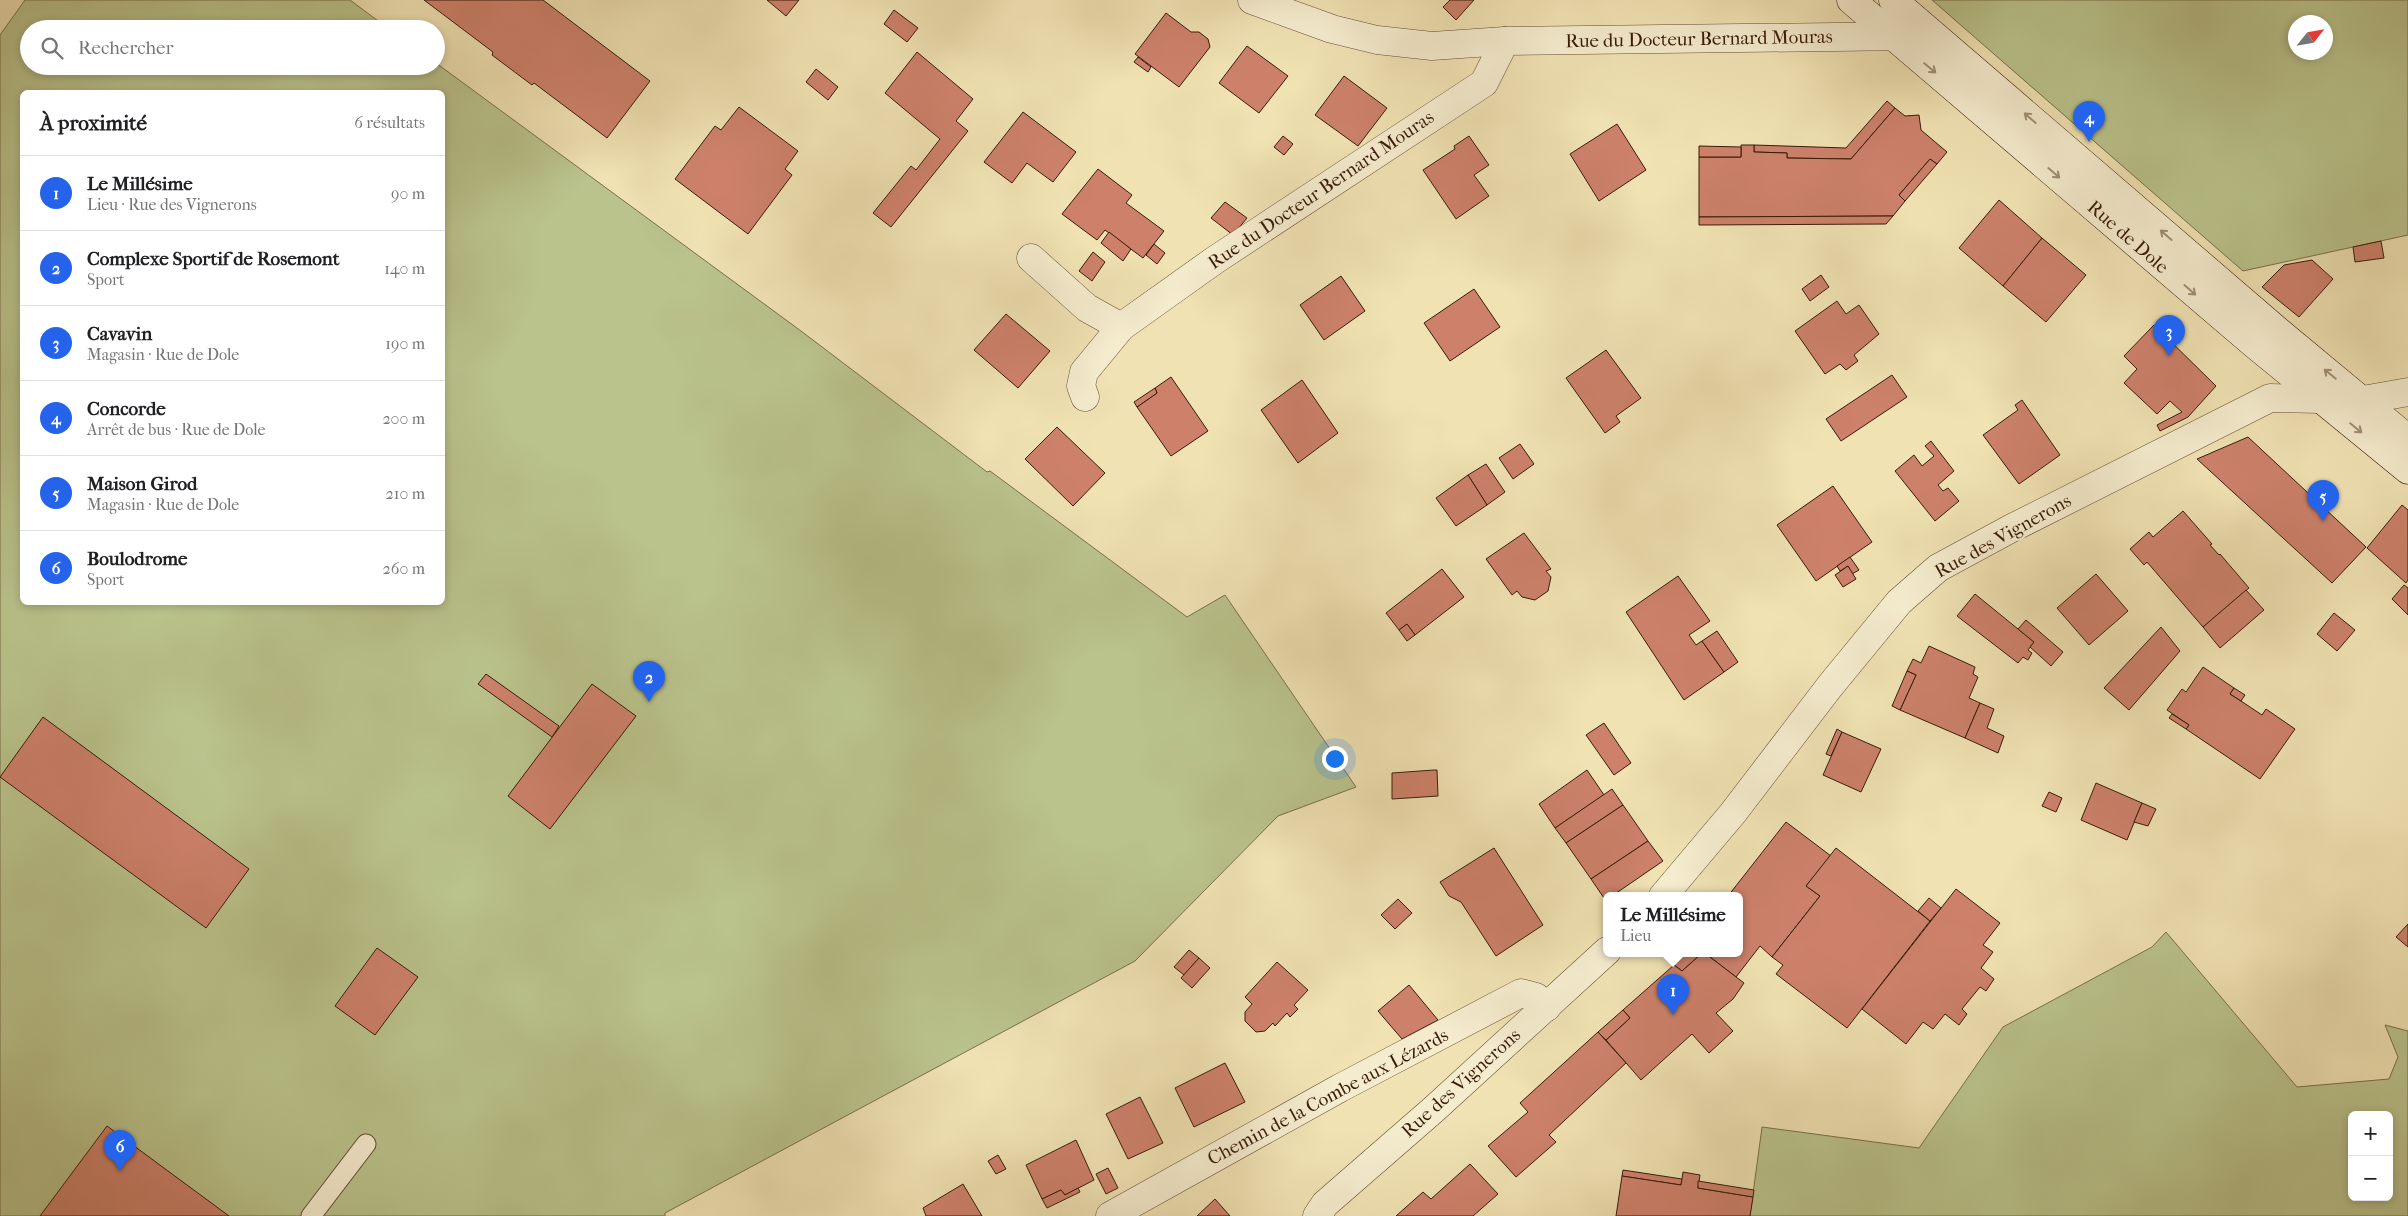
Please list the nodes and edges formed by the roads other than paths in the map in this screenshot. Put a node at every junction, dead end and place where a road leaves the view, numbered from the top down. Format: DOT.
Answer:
graph roads {
  1 [pos="1252,0"];
  2 [pos="1851,0"];
  3 [pos="1894,0"];
  4 [pos="1892,37"];
  5 [pos="1505,41"];
  6 [pos="1987,81"];
  7 [pos="1031,258"];
  8 [pos="1121,327"];
  9 [pos="2408,392"];
  10 [pos="1085,397"];
  11 [pos="2321,400"];
  12 [pos="2363,400"];
  13 [pos="2408,439"];
  14 [pos="2408,470"];
  15 [pos="1666,892"];
  16 [pos="1603,955"];
  17 [pos="1547,1006"];
  18 [pos="366,1144"];
  19 [pos="1318,1212"];
  20 [pos="311,1216"];
  21 [pos="1110,1216"];
  1 -- 5 [label="street, Rue du Docteur Bernard Mouras"];
  2 -- 4 [label="street, Rue de Dole"];
  3 -- 6 [label="street, Rue de Dole"];
  4 -- 5 [label="street, Rue du Docteur Bernard Mouras"];
  4 -- 6 [label="street, Rue du Docteur Bernard Mouras"];
  4 -- 11 [label="street, Rue de Dole, one-way"];
  5 -- 8 [label="street, Rue du Docteur Bernard Mouras"];
  12 -- 6 [label="street, Rue de Dole, one-way"];
  7 -- 8 [label="street"];
  8 -- 10 [label="street, Rue du Docteur Bernard Mouras"];
  9 -- 12 [label="street, Rue des Vignerons"];
  11 -- 12 [label="street, Rue des Vignerons"];
  11 -- 14 [label="street, Rue de Dole, one-way"];
  11 -- 15 [label="street, Rue des Vignerons"];
  12 -- 13 [label="street, Rue de Dole"];
  16 -- 17 [label="street, Rue des Vignerons"];
  17 -- 19 [label="street, Rue des Vignerons"];
  17 -- 21 [label="street, Chemin de la Combe aux Lézards"];
  18 -- 20 [label="lane"];
}
